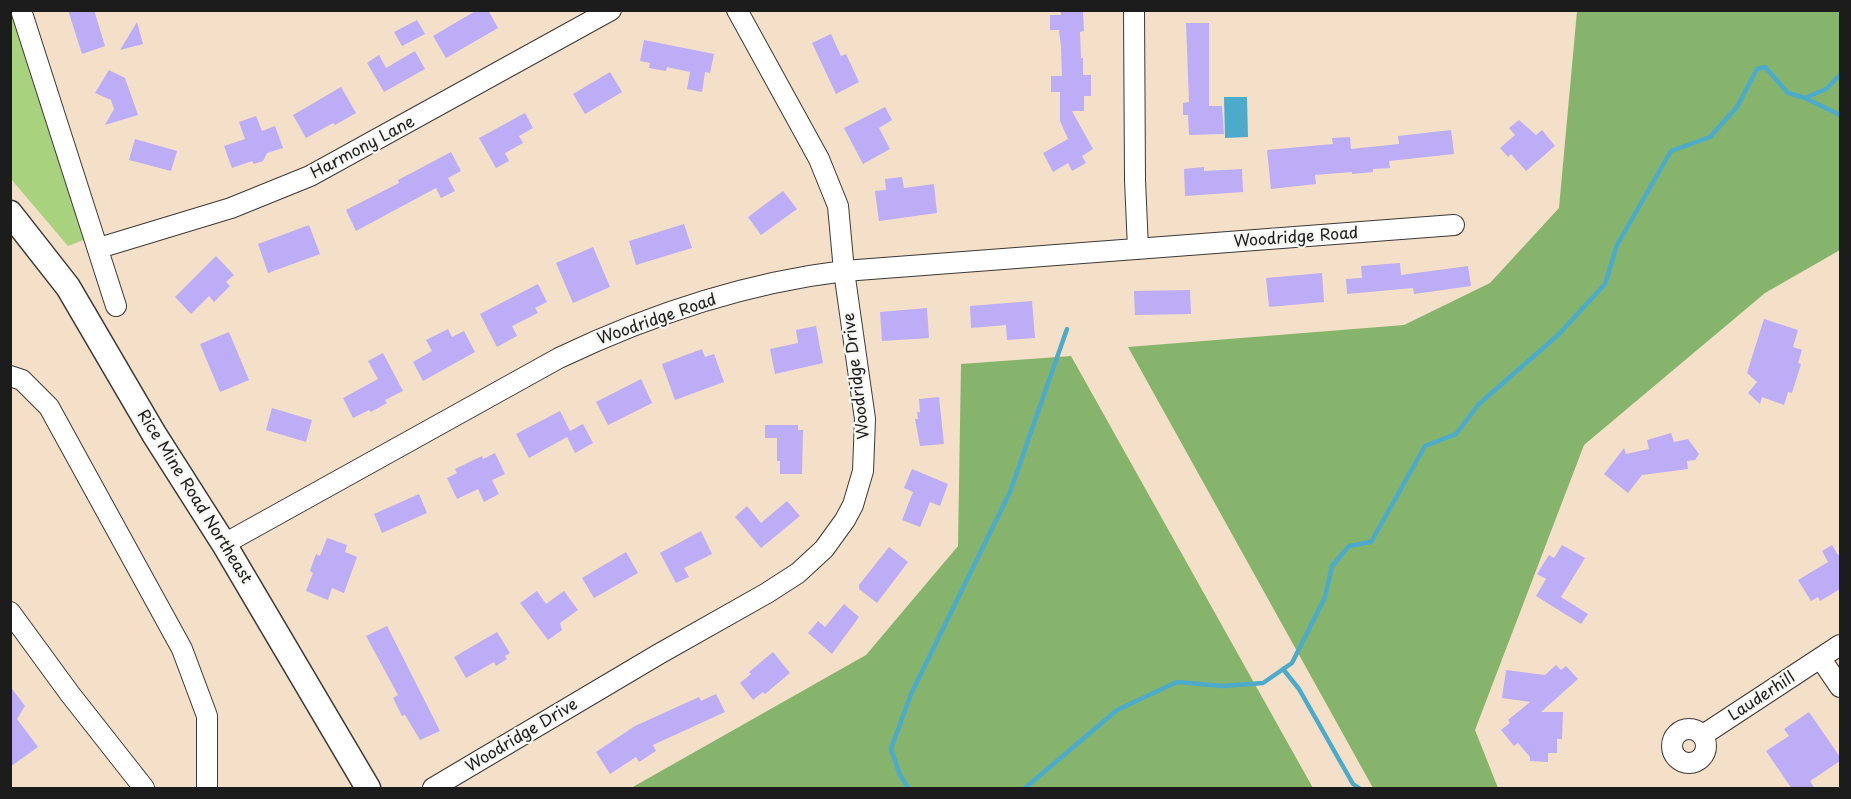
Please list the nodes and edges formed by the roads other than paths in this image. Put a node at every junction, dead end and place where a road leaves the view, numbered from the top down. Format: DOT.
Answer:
graph roads {
  1 [pos="21,10"];
  2 [pos="611,10"];
  3 [pos="737,10"];
  4 [pos="1134,10"];
  5 [pos="10,213"];
  6 [pos="1454,225"];
  7 [pos="99,248"];
  8 [pos="1138,249"];
  9 [pos="844,271"];
  10 [pos="116,306"];
  11 [pos="10,376"];
  12 [pos="224,544"];
  13 [pos="10,612"];
  14 [pos="1840,645"];
  15 [pos="1821,659"];
  16 [pos="1840,687"];
  17 [pos="1703,735"];
  18 [pos="144,789"];
  19 [pos="207,789"];
  20 [pos="368,789"];
  21 [pos="433,789"];
  1 -- 7 [label="street"];
  2 -- 7 [label="street, Harmony Lane"];
  3 -- 9 [label="street, Woodridge Drive"];
  4 -- 8 [label="street"];
  5 -- 12 [label="main road, Rice Mine Road Northeast"];
  6 -- 8 [label="street, Woodridge Road"];
  7 -- 10 [label="street"];
  8 -- 9 [label="street, Woodridge Road"];
  9 -- 12 [label="street, Woodridge Road"];
  9 -- 21 [label="street, Woodridge Drive"];
  11 -- 19 [label="street"];
  12 -- 20 [label="main road, Rice Mine Road Northeast"];
  13 -- 18 [label="street"];
  14 -- 15 [label="street, Lauderhill"];
  15 -- 16 [label="street"];
  15 -- 17 [label="street, Lauderhill"];
}
